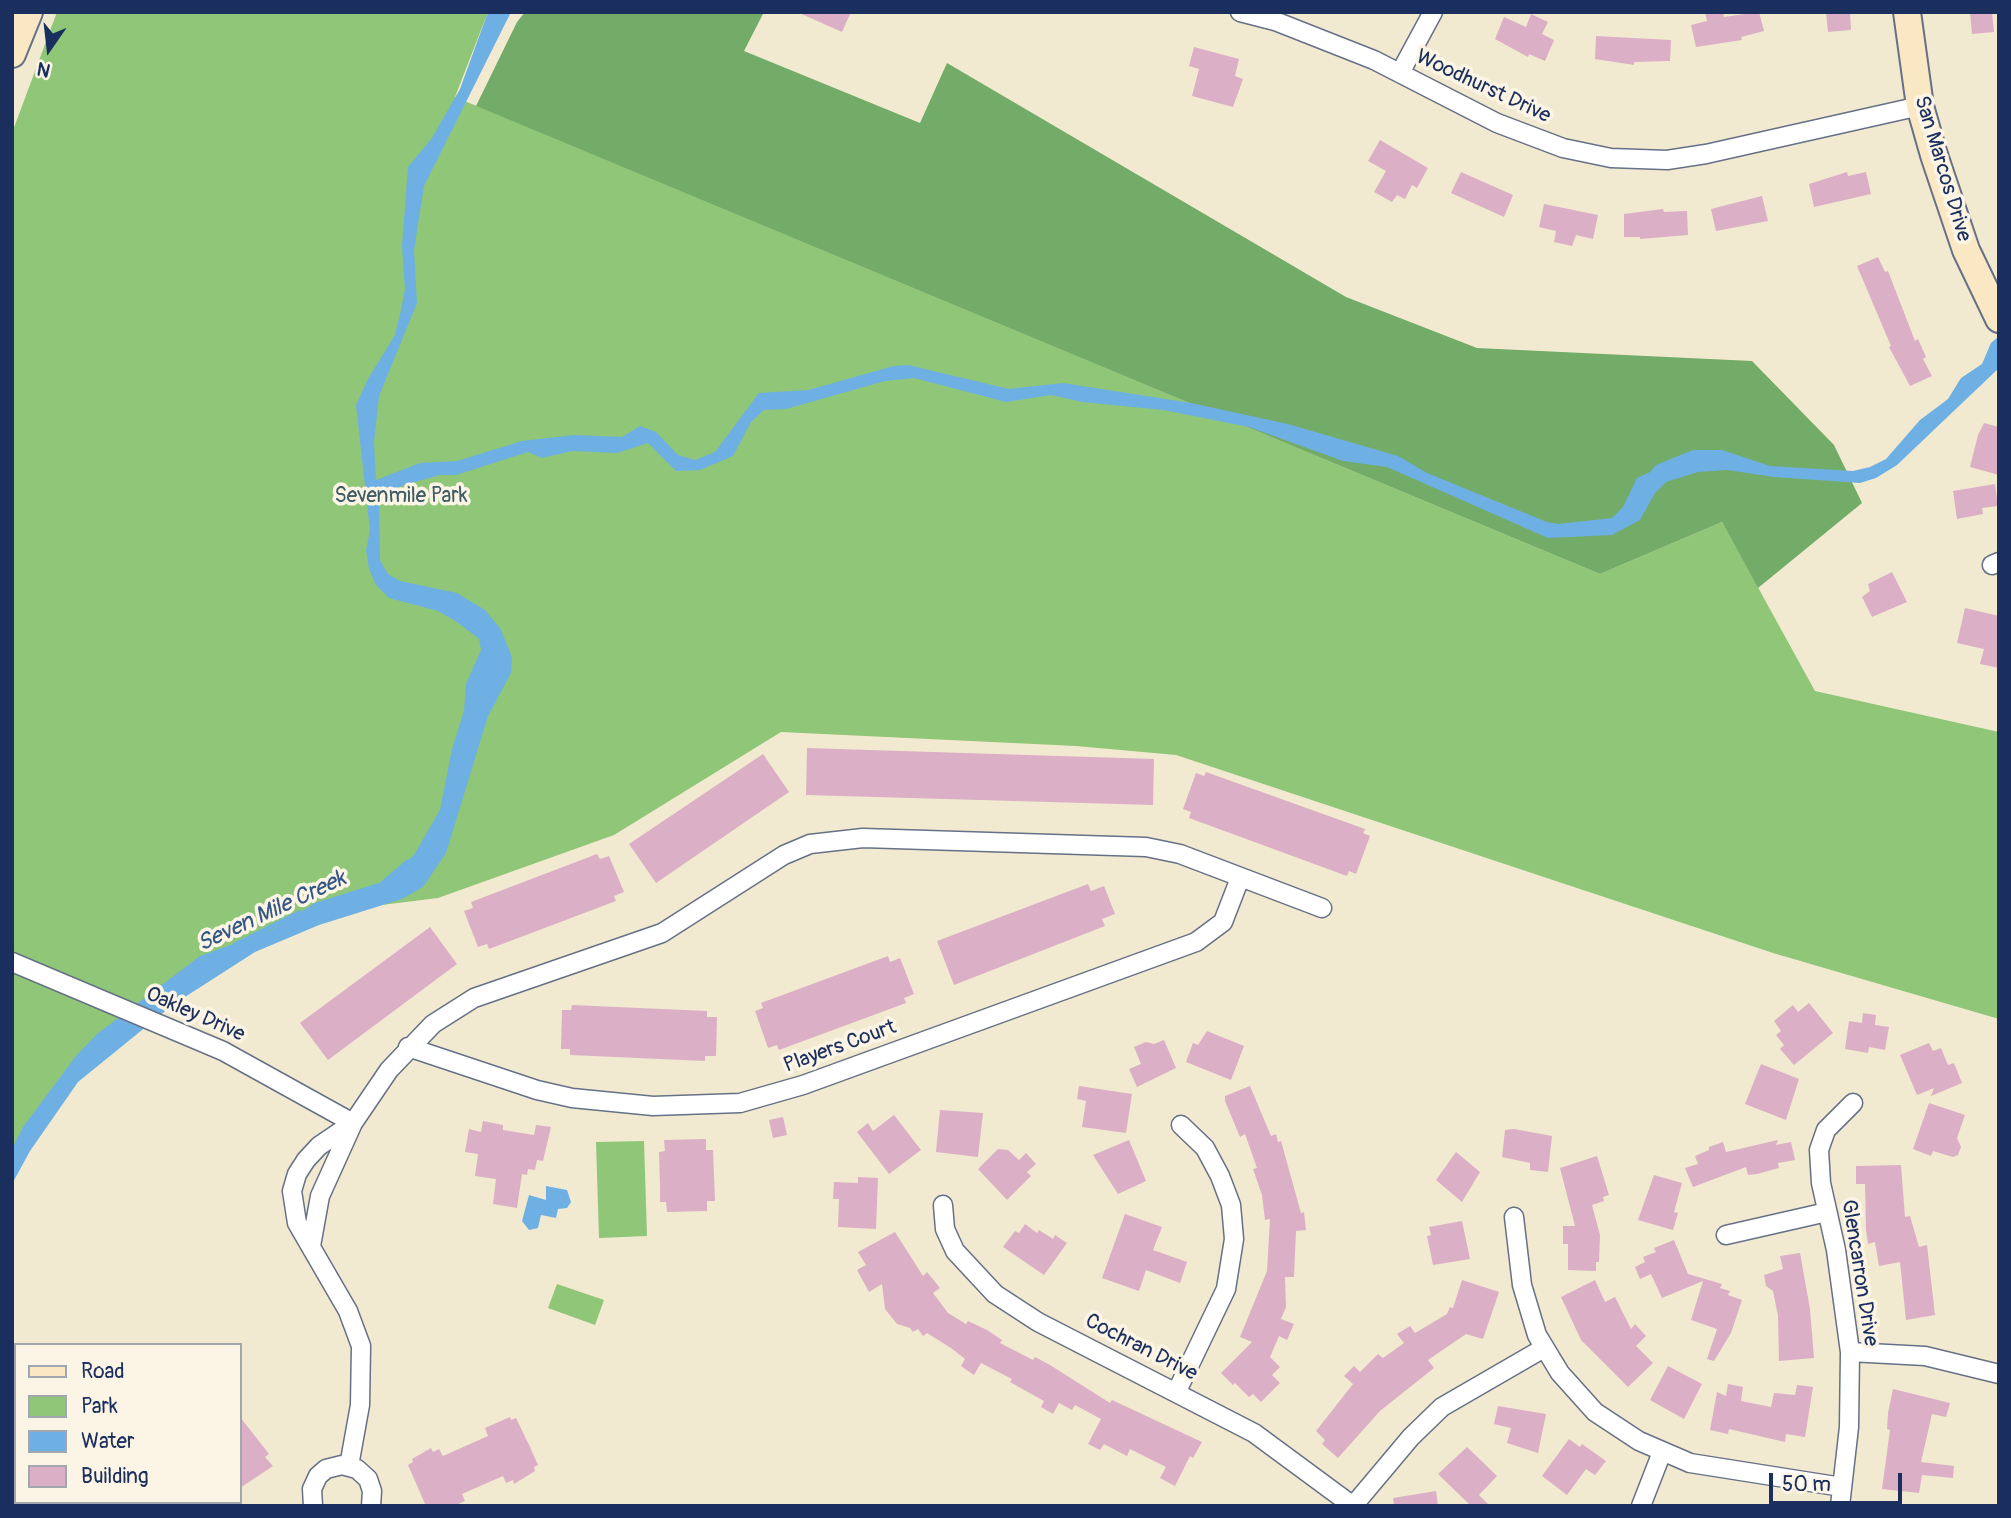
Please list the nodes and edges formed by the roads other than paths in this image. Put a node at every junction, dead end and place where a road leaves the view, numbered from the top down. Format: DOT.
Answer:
graph roads {
  1 [pos="1240,12"];
  2 [pos="1433,12"];
  3 [pos="1908,12"];
  4 [pos="1400,74"];
  5 [pos="1920,106"];
  6 [pos="1999,318"];
  7 [pos="1240,878"];
  8 [pos="1322,908"];
  9 [pos="12,961"];
  10 [pos="408,1047"];
  11 [pos="1853,1103"];
  12 [pos="352,1123"];
  13 [pos="1181,1125"];
  14 [pos="943,1205"];
  15 [pos="1827,1212"];
  16 [pos="1514,1217"];
  17 [pos="1726,1235"];
  18 [pos="311,1247"];
  19 [pos="1544,1348"];
  20 [pos="1850,1352"];
  21 [pos="1999,1374"];
  22 [pos="1177,1391"];
  23 [pos="1662,1452"];
  24 [pos="349,1466"];
  25 [pos="1842,1487"];
  26 [pos="313,1506"];
  27 [pos="371,1506"];
  28 [pos="1353,1506"];
  29 [pos="1640,1506"];
  30 [pos="1840,1506"];
  1 -- 4 [label="street, Woodhurst Drive"];
  2 -- 4 [label="street"];
  3 -- 5 [label="street, San Marcos Drive"];
  4 -- 5 [label="street, Woodhurst Drive"];
  5 -- 6 [label="street, San Marcos Drive"];
  7 -- 8 [label="street"];
  7 -- 10 [label="street"];
  7 -- 10 [label="street, Players Court"];
  9 -- 12 [label="street, Oakley Drive"];
  10 -- 12 [label="street"];
  11 -- 15 [label="street, Glencarron Drive"];
  12 -- 18 [label="street"];
  12 -- 18 [label="street"];
  13 -- 22 [label="street"];
  14 -- 22 [label="street, Cochran Drive"];
  15 -- 17 [label="street"];
  15 -- 20 [label="street, Glencarron Drive"];
  16 -- 19 [label="street"];
  18 -- 24 [label="street"];
  19 -- 23 [label="street"];
  19 -- 28 [label="street"];
  20 -- 21 [label="street"];
  20 -- 25 [label="street, Glencarron Drive"];
  22 -- 28 [label="street, Cochran Drive"];
  23 -- 25 [label="street"];
  23 -- 29 [label="street"];
  24 -- 26 [label="street"];
  24 -- 27 [label="street"];
  25 -- 30 [label="street, Glencarron Drive"];
}
